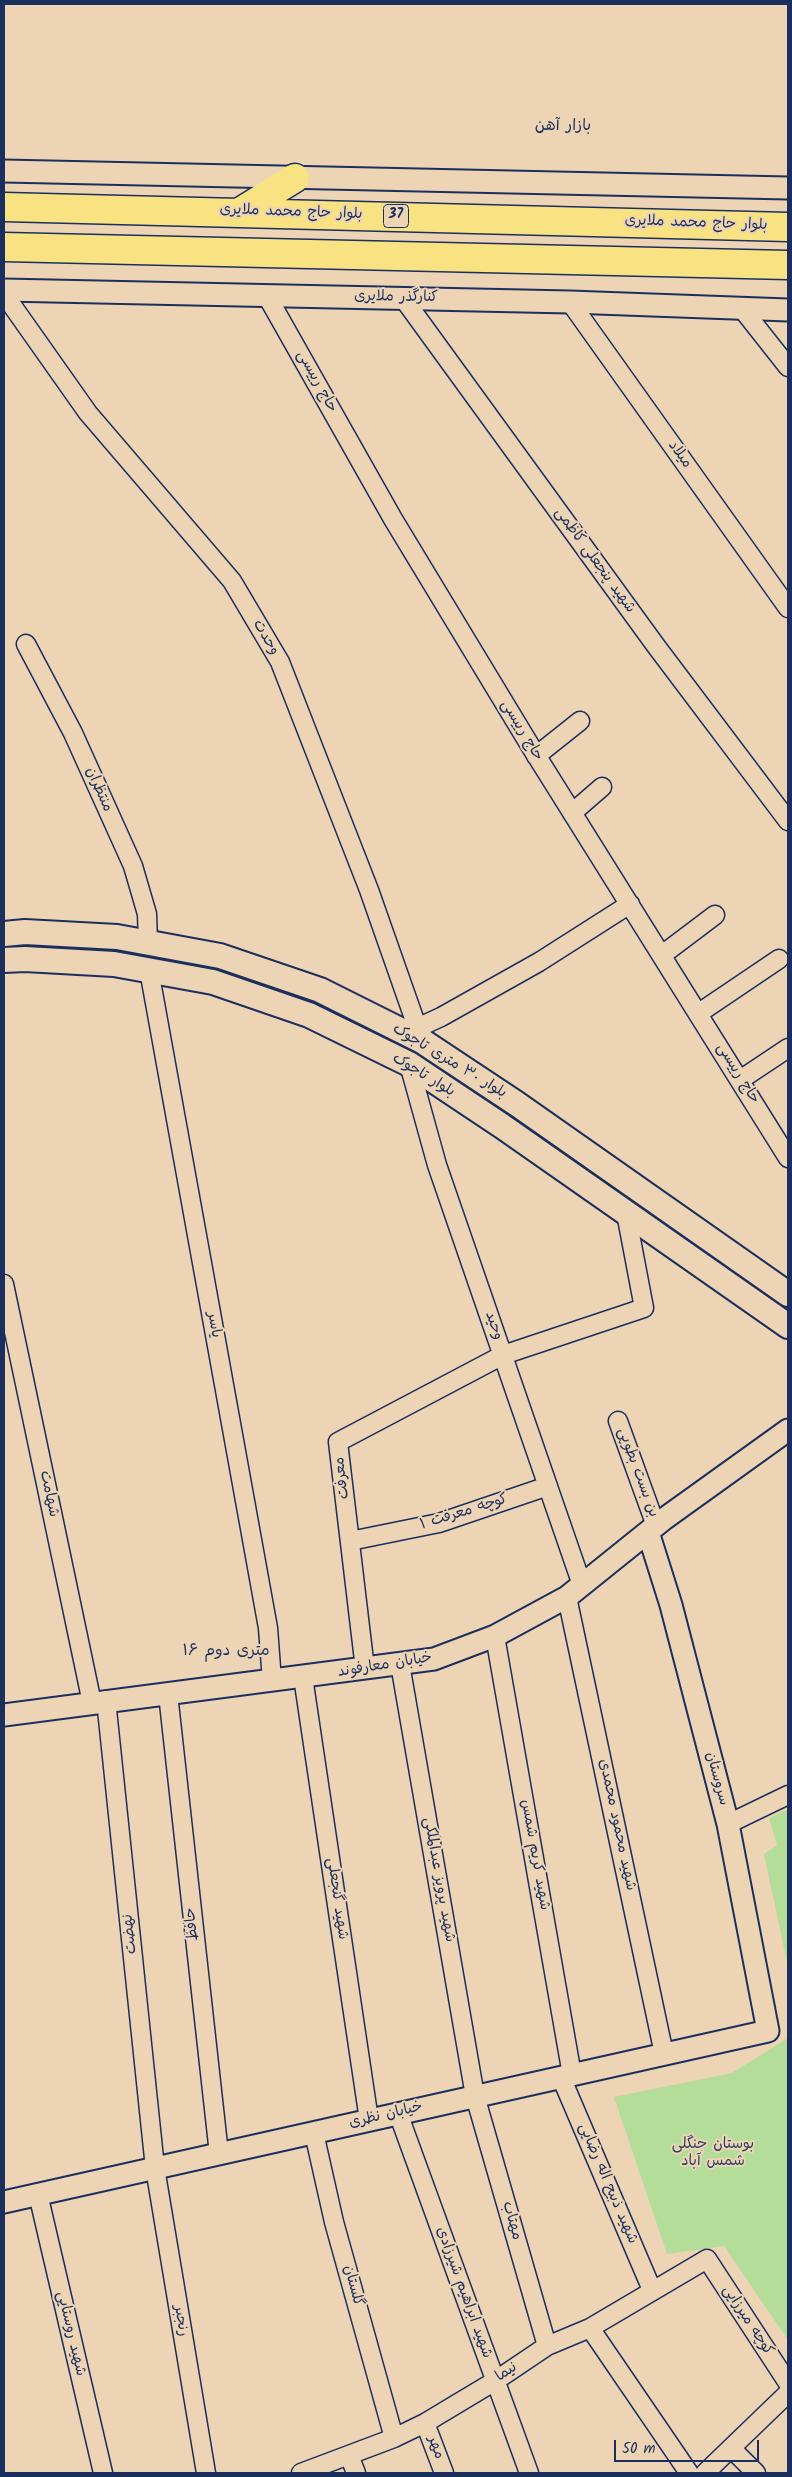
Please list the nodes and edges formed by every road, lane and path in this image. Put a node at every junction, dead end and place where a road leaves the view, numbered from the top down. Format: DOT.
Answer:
graph roads {
  1 [pos="4,171"];
  2 [pos="295,178"];
  3 [pos="788,188"];
  4 [pos="4,207"];
  5 [pos="240,212"];
  6 [pos="788,227"];
  7 [pos="4,246"];
  8 [pos="788,265"];
  9 [pos="4,290"];
  10 [pos="4,294"];
  11 [pos="267,296"];
  12 [pos="403,298"];
  13 [pos="570,302"];
  14 [pos="743,310"];
  15 [pos="788,310"];
  16 [pos="788,367"];
  17 [pos="788,608"];
  18 [pos="26,644"];
  19 [pos="580,720"];
  20 [pos="536,756"];
  21 [pos="602,787"];
  22 [pos="572,813"];
  23 [pos="788,821"];
  24 [pos="630,904"];
  25 [pos="715,915"];
  26 [pos="4,934"];
  27 [pos="148,943"];
  28 [pos="662,955"];
  29 [pos="779,959"];
  30 [pos="4,960"];
  31 [pos="149,970"];
  32 [pos="699,1013"];
  33 [pos="420,1034"];
  34 [pos="788,1048"];
  35 [pos="409,1064"];
  36 [pos="740,1080"];
  37 [pos="786,1148"];
  38 [pos="626,1212"];
  39 [pos="4,1284"];
  40 [pos="788,1294"];
  41 [pos="788,1326"];
  42 [pos="503,1355"];
  43 [pos="618,1421"];
  44 [pos="788,1430"];
  45 [pos="548,1486"];
  46 [pos="652,1529"];
  47 [pos="350,1541"];
  48 [pos="575,1591"];
  49 [pos="496,1636"];
  50 [pos="400,1664"];
  51 [pos="365,1669"];
  52 [pos="303,1677"];
  53 [pos="272,1681"];
  54 [pos="168,1694"];
  55 [pos="99,1701"];
  56 [pos="4,1715"];
  57 [pos="788,1795"];
  58 [pos="728,1824"];
  59 [pos="768,2031"];
  60 [pos="664,2054"];
  61 [pos="566,2076"];
  62 [pos="475,2096"];
  63 [pos="398,2113"];
  64 [pos="369,2120"];
  65 [pos="314,2132"];
  66 [pos="219,2154"];
  67 [pos="155,2168"];
  68 [pos="38,2194"];
  69 [pos="4,2202"];
  70 [pos="707,2259"];
  71 [pos="652,2290"];
  72 [pos="590,2328"];
  73 [pos="547,2346"];
  74 [pos="495,2381"];
  75 [pos="788,2383"];
  76 [pos="788,2393"];
  77 [pos="426,2422"];
  78 [pos="394,2438"];
  79 [pos="731,2448"];
  80 [pos="349,2455"];
  81 [pos="103,2473"];
  82 [pos="206,2473"];
  83 [pos="301,2473"];
  84 [pos="356,2473"];
  85 [pos="444,2473"];
  86 [pos="529,2473"];
  87 [pos="689,2473"];
  88 [pos="705,2473"];
  89 [pos="756,2473"];
  1 -- 2 [label="street"];
  2 -- 3 [label="street"];
  2 -- 5 [label="highway"];
  4 -- 5 [label="highway, بلوار حاج محمد ملایری / 37"];
  5 -- 6 [label="highway, بلوار حاج محمد ملایری / 37"];
  7 -- 8 [label="highway"];
  9 -- 11 [label="street, کنارگذر ملایری"];
  10 -- 33 [label="street, وحدت"];
  11 -- 12 [label="street, کنارگذر ملایری"];
  11 -- 20 [label="street, حاج رییسی"];
  12 -- 13 [label="street, کنارگذر ملایری"];
  12 -- 23 [label="street, شهید پنجعلی کاظمی"];
  13 -- 14 [label="street, کنارگذر ملایری"];
  13 -- 17 [label="street, میلاد"];
  14 -- 15 [label="street, کنارگذر ملایری"];
  14 -- 16 [label="street"];
  18 -- 27 [label="street, منتظران"];
  19 -- 20 [label="street"];
  20 -- 22 [label="street, حاج رییسی"];
  21 -- 22 [label="street"];
  22 -- 24 [label="street, حاج رییسی"];
  24 -- 28 [label="street, حاج رییسی"];
  24 -- 33 [label="street"];
  25 -- 28 [label="street"];
  26 -- 27 [label="main road, بلوار ۳۰ متری تاجوک"];
  27 -- 33 [label="main road, بلوار ۳۰ متری تاجوک"];
  28 -- 32 [label="street, حاج رییسی"];
  29 -- 32 [label="street"];
  30 -- 31 [label="main road, بلوار تاجوک"];
  31 -- 35 [label="main road, بلوار تاجوک"];
  31 -- 53 [label="street, یاسر"];
  32 -- 36 [label="street, حاج رییسی"];
  33 -- 40 [label="main road, بلوار ۳۰ متری تاجوک"];
  34 -- 36 [label="street"];
  35 -- 38 [label="main road, بلوار تاجوک"];
  35 -- 42 [label="street, وحید"];
  36 -- 37 [label="street, حاج رییسی"];
  38 -- 41 [label="main road, بلوار تاجوک"];
  38 -- 42 [label="street"];
  39 -- 55 [label="street, شهامت"];
  42 -- 45 [label="street, وحید"];
  42 -- 47 [label="street, معرفت"];
  43 -- 46 [label="street, بن بست بطوپی"];
  44 -- 46 [label="street, خیابان معارفوند"];
  45 -- 47 [label="street, کوچه معرفت ۱"];
  45 -- 48 [label="street, وحید"];
  46 -- 48 [label="street, خیابان معارفوند"];
  46 -- 58 [label="street, سروستان"];
  47 -- 51 [label="street, معرفت"];
  48 -- 49 [label="street, خیابان معارفوند"];
  48 -- 60 [label="street, شهید محمود محمدی"];
  49 -- 50 [label="street, خیابان معارفوند"];
  49 -- 61 [label="street, شهید کریم شمس"];
  50 -- 51 [label="street, خیابان معارفوند"];
  50 -- 62 [label="street, شهید پرویز عبدالملکی"];
  51 -- 52 [label="street, خیابان معارفوند"];
  52 -- 53 [label="street, خیابان معارفوند"];
  52 -- 64 [label="street, شهید گنجعلی"];
  53 -- 54 [label="street, خیابان معارفوند"];
  54 -- 55 [label="street, خیابان معارفوند"];
  54 -- 66 [label="street, حافظ"];
  55 -- 56 [label="street, خیابان معارفوند"];
  55 -- 67 [label="street, نهضت"];
  57 -- 58 [label="street"];
  58 -- 59 [label="street, سروستان"];
  59 -- 60 [label="street, خیابان نظری"];
  60 -- 61 [label="street, خیابان نظری"];
  61 -- 62 [label="street, خیابان نظری"];
  61 -- 71 [label="street, شهید ذبیح اله رضایی"];
  62 -- 63 [label="street, خیابان نظری"];
  62 -- 73 [label="street, مهتاب"];
  63 -- 64 [label="street, خیابان نظری"];
  63 -- 74 [label="street, شهید ابراهیم شیرزادی"];
  64 -- 65 [label="street, خیابان نظری"];
  65 -- 66 [label="street, خیابان نظری"];
  65 -- 78 [label="street, گلستان"];
  66 -- 67 [label="street, خیابان نظری"];
  67 -- 68 [label="street, خیابان نظری"];
  67 -- 82 [label="street, رنجبر"];
  68 -- 69 [label="street, خیابان نظری"];
  68 -- 81 [label="street, شهید روستایی"];
  70 -- 71 [label="street, نیما"];
  70 -- 75 [label="street, کوچه میرزایی"];
  71 -- 72 [label="street, نیما"];
  72 -- 73 [label="street, نیما"];
  72 -- 87 [label="street"];
  73 -- 74 [label="street, نیما"];
  74 -- 77 [label="street, نیما"];
  74 -- 86 [label="street, شهید ابراهیم شیرزادی"];
  76 -- 79 [label="street"];
  77 -- 78 [label="street, نیما"];
  77 -- 85 [label="street, مهر"];
  78 -- 80 [label="street, نیما"];
  79 -- 88 [label="street"];
  79 -- 89 [label="street"];
  80 -- 83 [label="street, نیما"];
  80 -- 84 [label="street"];
}
